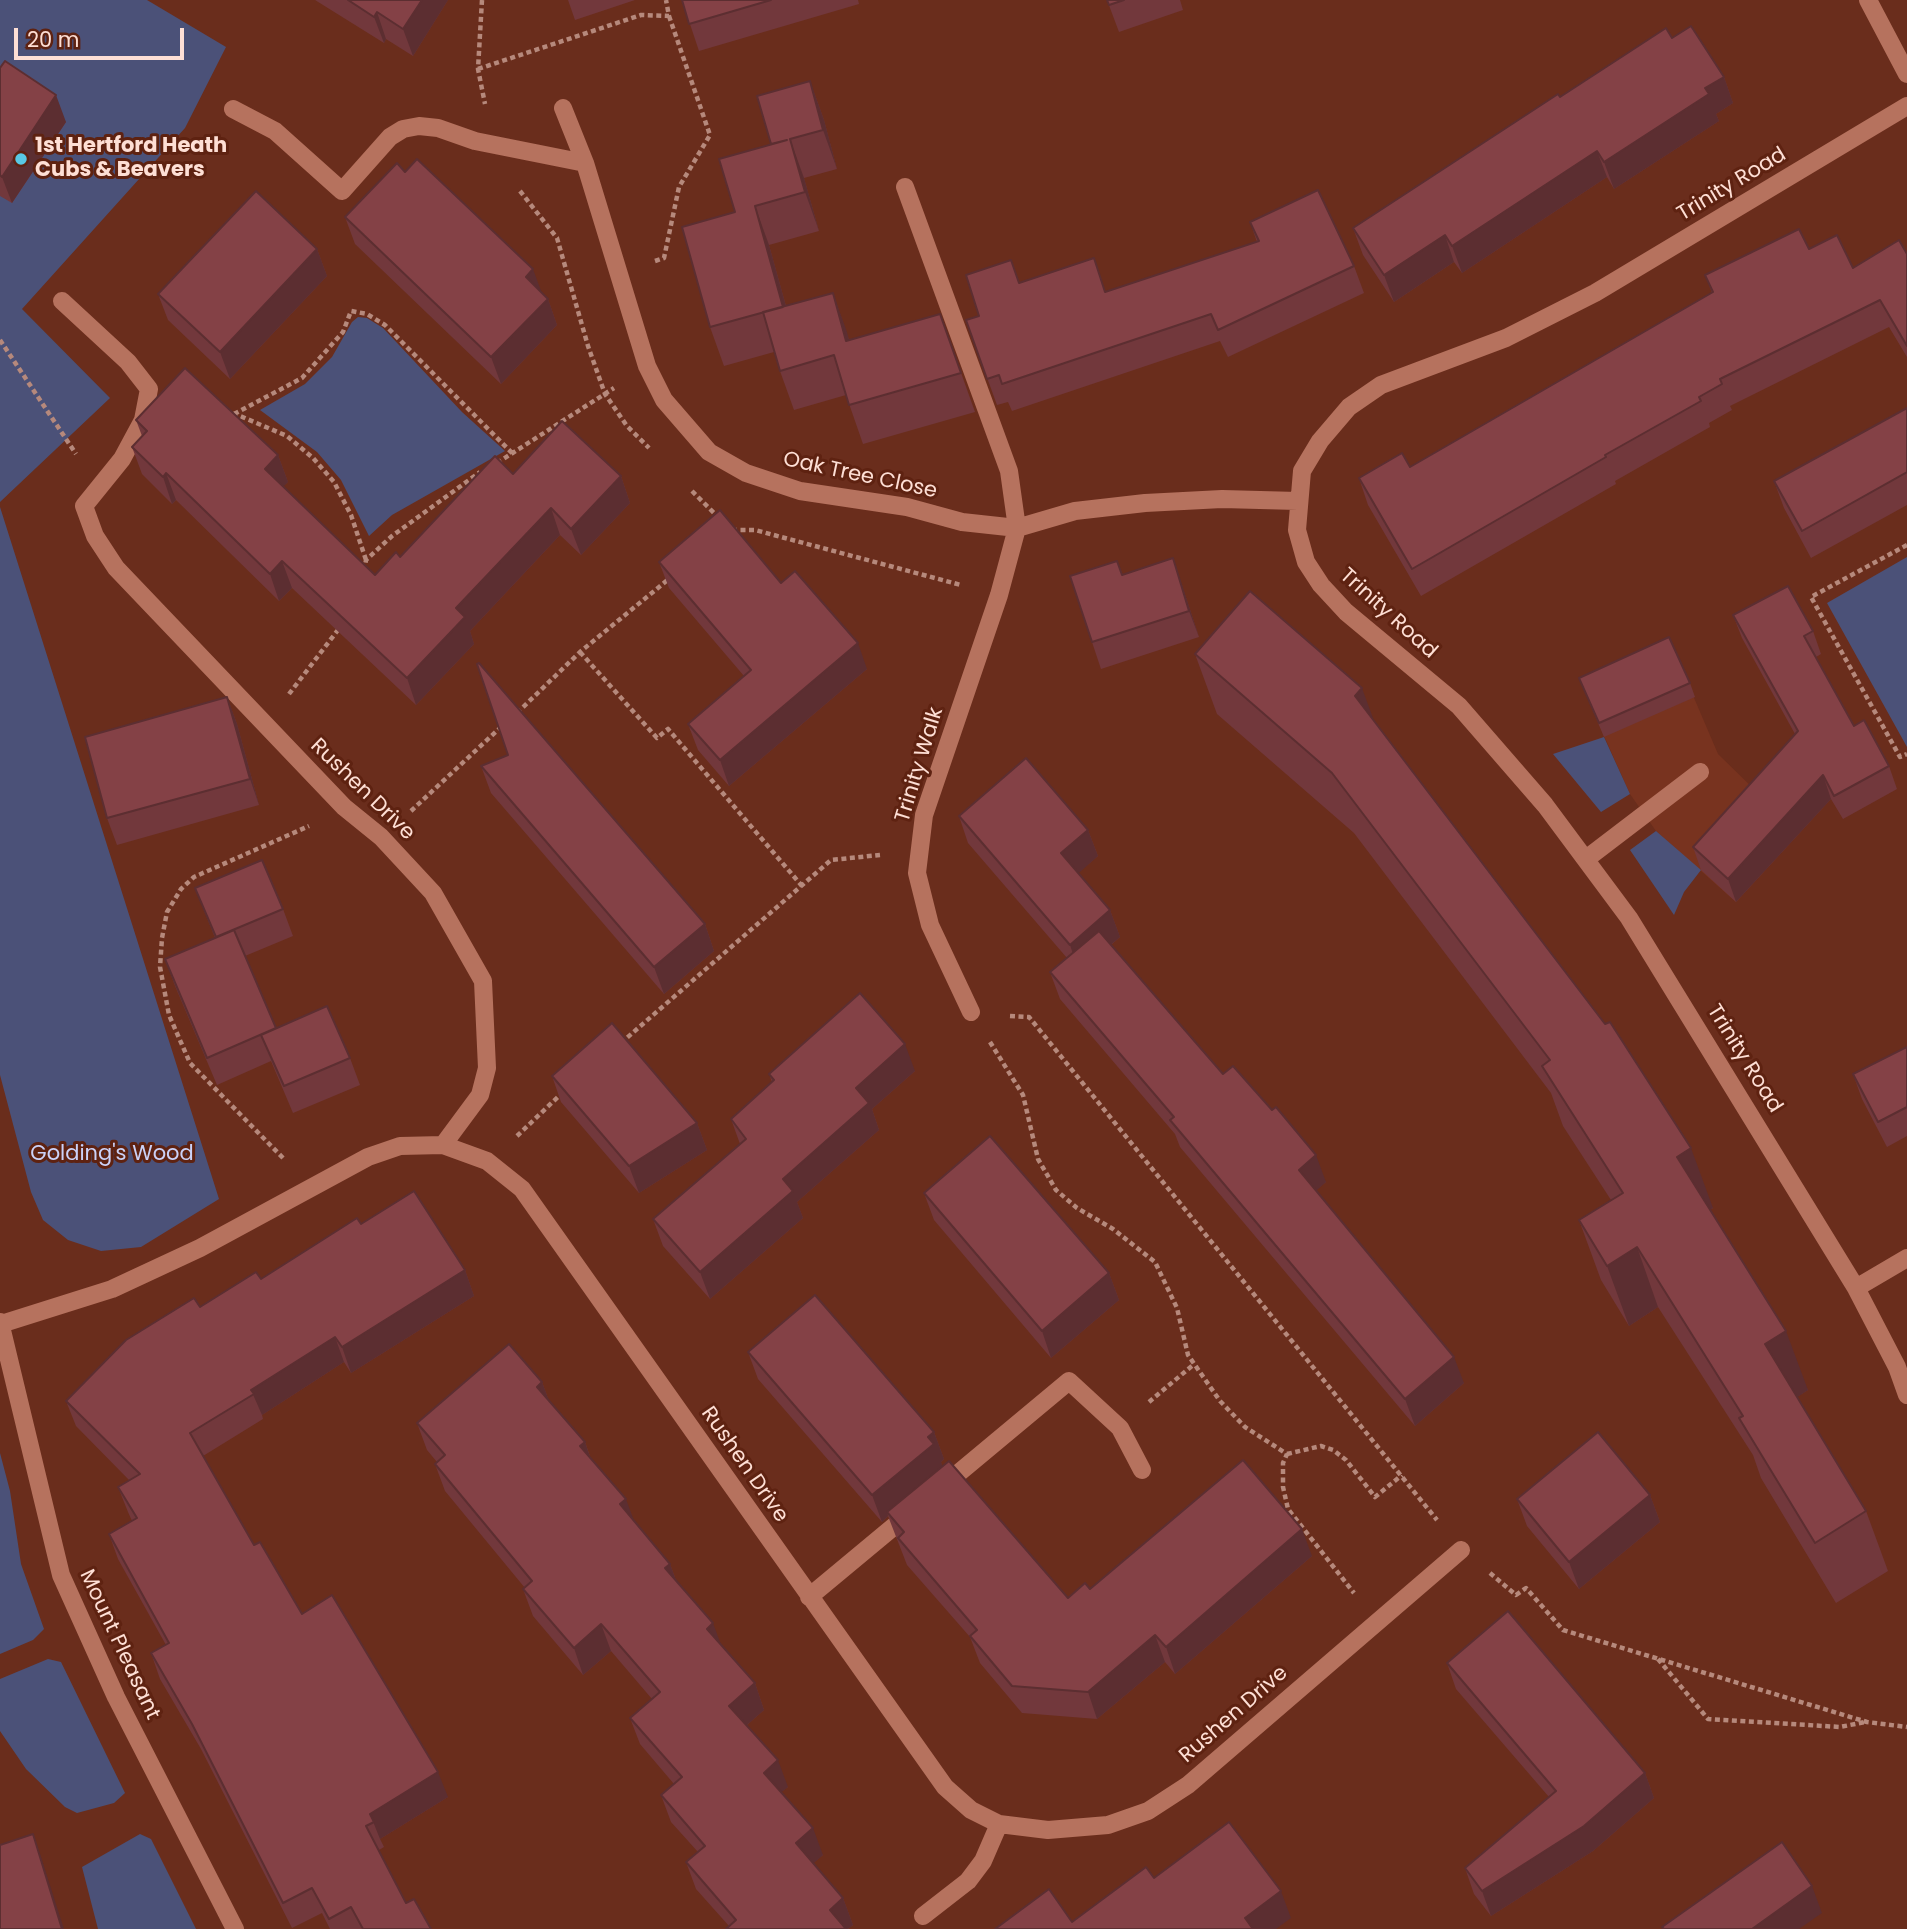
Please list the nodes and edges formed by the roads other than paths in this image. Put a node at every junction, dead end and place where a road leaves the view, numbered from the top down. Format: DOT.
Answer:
graph roads {
  1 [pos="1868,0"];
  2 [pos="1907,74"];
  3 [pos="1907,106"];
  4 [pos="563,108"];
  5 [pos="233,109"];
  6 [pos="585,163"];
  7 [pos="905,187"];
  8 [pos="62,301"];
  9 [pos="1298,501"];
  10 [pos="1017,528"];
  11 [pos="1700,772"];
  12 [pos="1586,859"];
  13 [pos="971,1012"];
  14 [pos="443,1145"];
  15 [pos="1907,1258"];
  16 [pos="1856,1289"];
  17 [pos="0,1323"];
  18 [pos="1907,1395"];
  19 [pos="1142,1470"];
  20 [pos="1461,1550"];
  21 [pos="809,1597"];
  22 [pos="999,1824"];
  23 [pos="923,1916"];
  24 [pos="235,1929"];
  1 -- 2 [label="street"];
  3 -- 9 [label="street, Trinity Road"];
  4 -- 6 [label="street, Oak Tree Close"];
  5 -- 6 [label="street"];
  6 -- 10 [label="street, Oak Tree Close"];
  7 -- 10 [label="street"];
  8 -- 14 [label="street, Rushen Drive"];
  9 -- 10 [label="street, Oak Tree Close"];
  9 -- 12 [label="street, Trinity Road"];
  10 -- 13 [label="street, Trinity Walk"];
  11 -- 12 [label="street"];
  12 -- 16 [label="street, Trinity Road"];
  14 -- 17 [label="street, Rushen Drive"];
  14 -- 21 [label="street, Rushen Drive"];
  15 -- 16 [label="street"];
  16 -- 18 [label="street, Trinity Road"];
  17 -- 24 [label="street, Mount Pleasant"];
  19 -- 21 [label="street"];
  20 -- 22 [label="street, Rushen Drive"];
  21 -- 22 [label="street, Rushen Drive"];
  22 -- 23 [label="street"];
}
